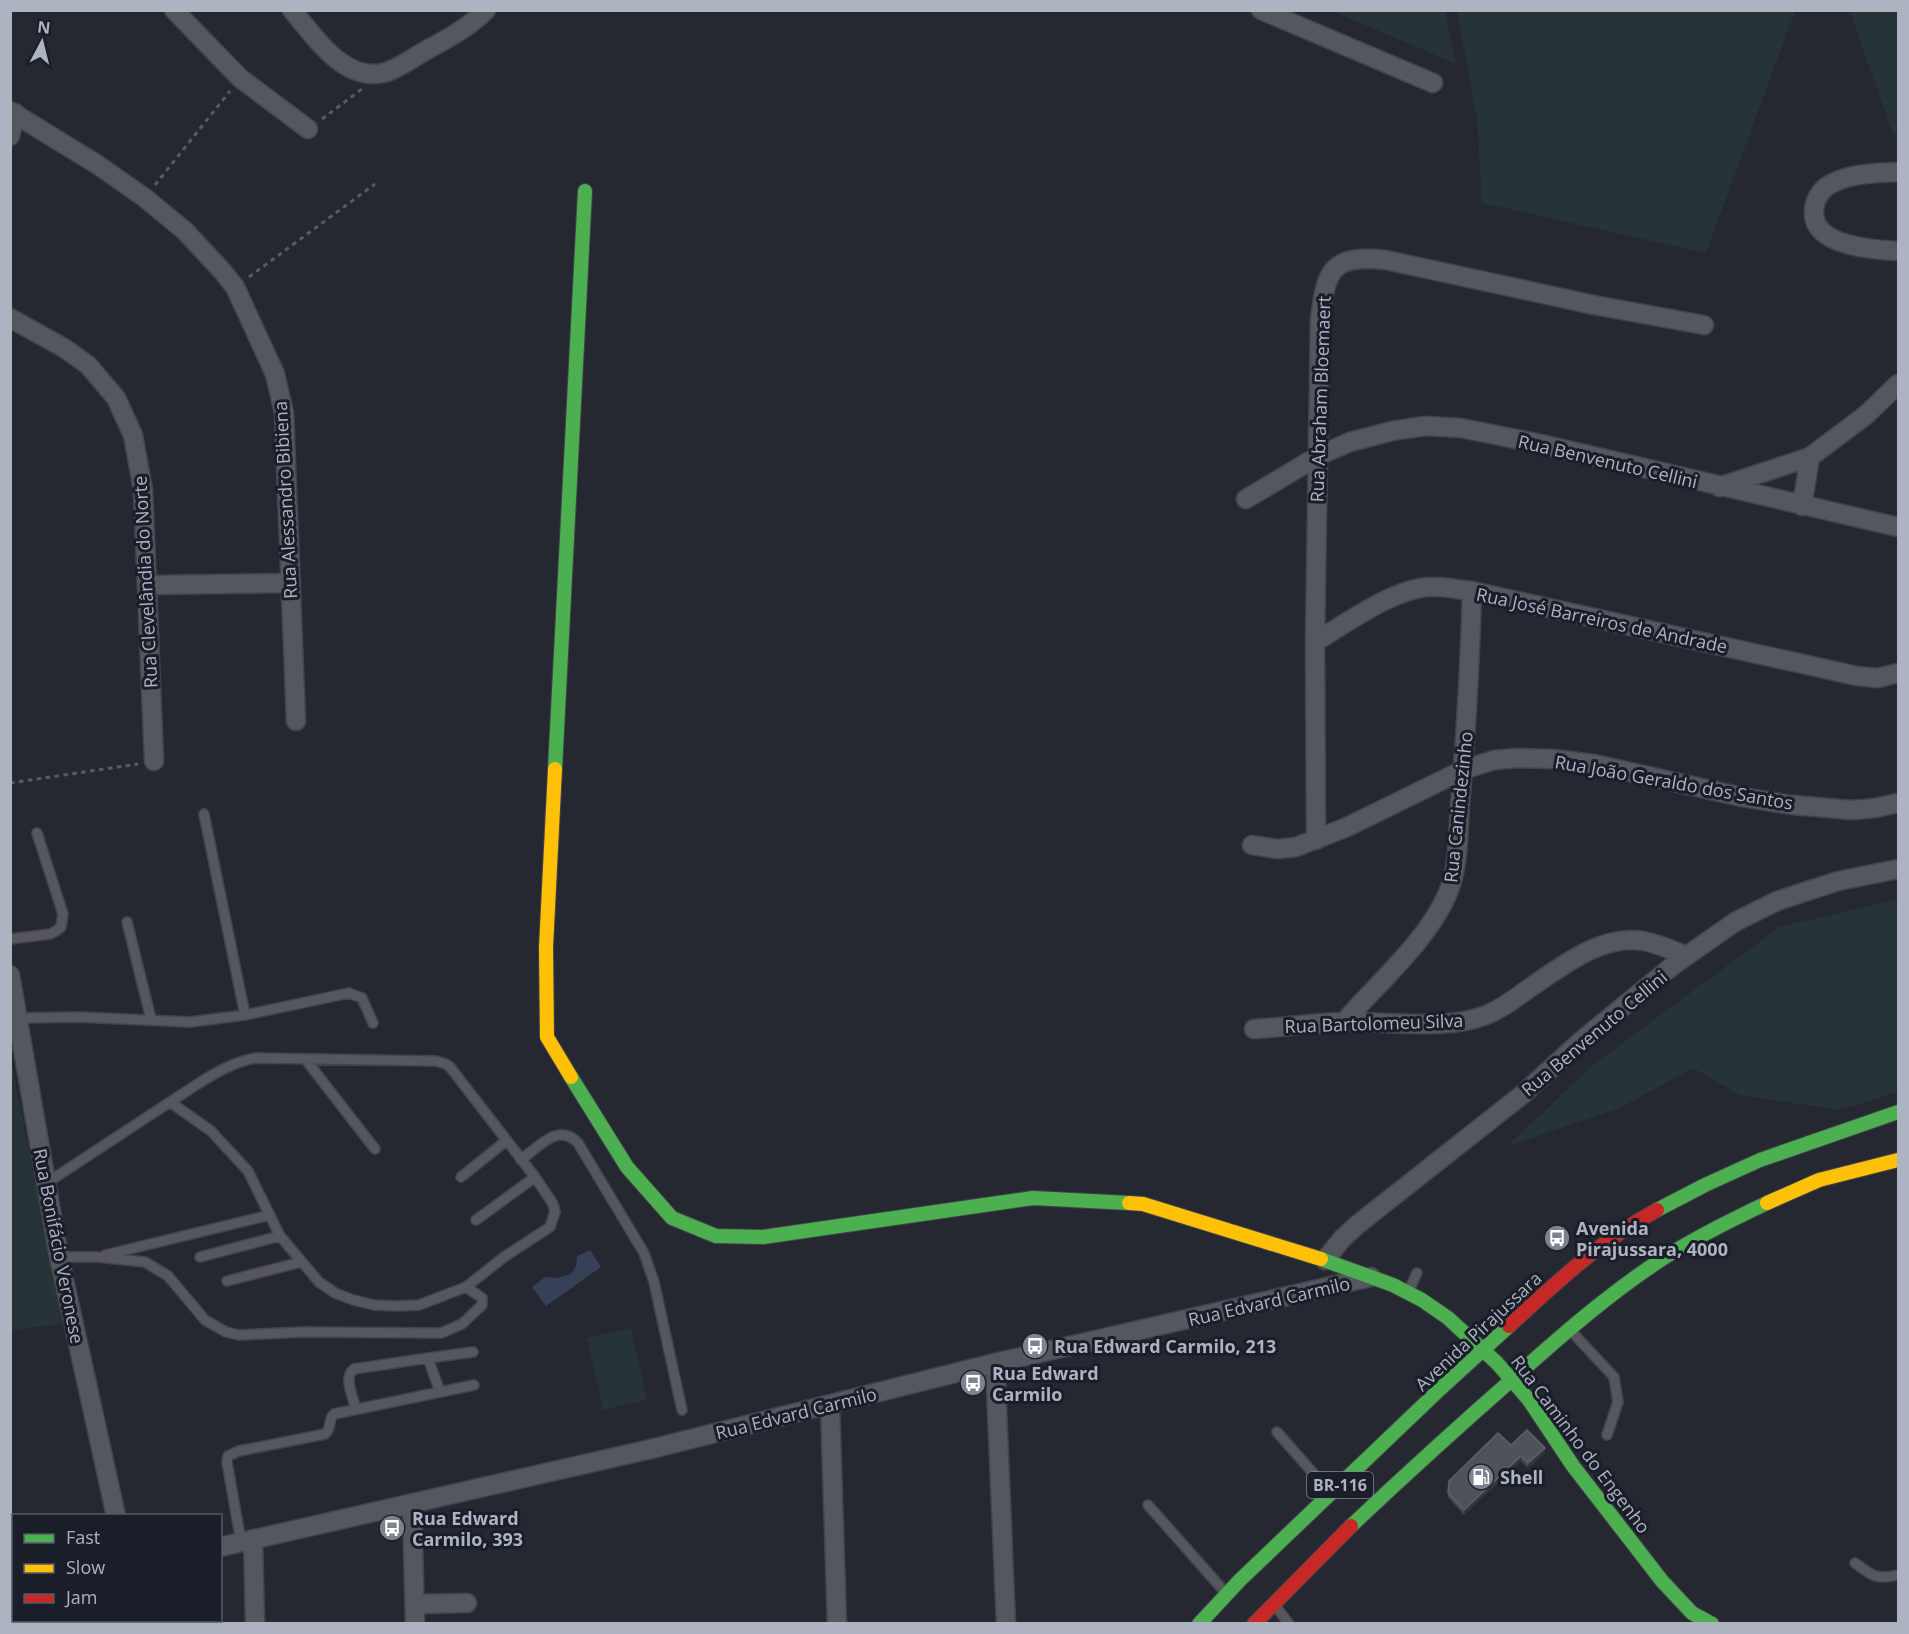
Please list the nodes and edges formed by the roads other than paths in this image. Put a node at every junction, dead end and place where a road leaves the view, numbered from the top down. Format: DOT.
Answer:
graph roads {
  1 [pos="174,10"];
  2 [pos="292,10"];
  3 [pos="486,10"];
  4 [pos="1261,10"];
  5 [pos="1282,14"];
  6 [pos="1433,83"];
  7 [pos="13,112"];
  8 [pos="308,129"];
  9 [pos="10,136"];
  10 [pos="1899,171"];
  11 [pos="585,191"];
  12 [pos="1899,251"];
  13 [pos="10,318"];
  14 [pos="1704,325"];
  15 [pos="1899,384"];
  16 [pos="1318,456"];
  17 [pos="1810,457"];
  18 [pos="1718,487"];
  19 [pos="1246,499"];
  20 [pos="1803,506"];
  21 [pos="1899,527"];
  22 [pos="291,583"];
  23 [pos="147,585"];
  24 [pos="1472,591"];
  25 [pos="1315,642"];
  26 [pos="1899,673"];
  27 [pos="296,721"];
  28 [pos="154,761"];
  29 [pos="1463,770"];
  30 [pos="1899,803"];
  31 [pos="204,814"];
  32 [pos="37,833"];
  33 [pos="1316,840"];
  34 [pos="1252,845"];
  35 [pos="1899,869"];
  36 [pos="127,922"];
  37 [pos="10,939"];
  38 [pos="1687,956"];
  39 [pos="10,975"];
  40 [pos="245,1015"];
  41 [pos="18,1018"];
  42 [pos="151,1019"];
  43 [pos="1344,1022"];
  44 [pos="373,1023"];
  45 [pos="1254,1029"];
  46 [pos="306,1060"];
  47 [pos="170,1102"];
  48 [pos="1899,1112"];
  49 [pos="506,1141"];
  50 [pos="375,1149"];
  51 [pos="521,1160"];
  52 [pos="1899,1160"];
  53 [pos="461,1177"];
  54 [pos="536,1177"];
  55 [pos="45,1184"];
  56 [pos="270,1215"];
  57 [pos="476,1220"];
  58 [pos="280,1236"];
  59 [pos="59,1257"];
  60 [pos="97,1257"];
  61 [pos="200,1257"];
  62 [pos="1325,1260"];
  63 [pos="302,1262"];
  64 [pos="1417,1273"];
  65 [pos="1371,1277"];
  66 [pos="227,1281"];
  67 [pos="466,1287"];
  68 [pos="1408,1293"];
  69 [pos="1569,1329"];
  70 [pos="1484,1348"];
  71 [pos="472,1352"];
  72 [pos="428,1358"];
  73 [pos="995,1363"];
  74 [pos="1512,1381"];
  75 [pos="474,1385"];
  76 [pos="440,1392"];
  77 [pos="830,1405"];
  78 [pos="356,1409"];
  79 [pos="682,1410"];
  80 [pos="1277,1432"];
  81 [pos="1607,1435"];
  82 [pos="1331,1494"];
  83 [pos="412,1503"];
  84 [pos="1148,1505"];
  85 [pos="116,1514"];
  86 [pos="247,1540"];
  87 [pos="222,1546"];
  88 [pos="1855,1563"];
  89 [pos="1899,1575"];
  90 [pos="1240,1580"];
  91 [pos="1226,1594"];
  92 [pos="1266,1595"];
  93 [pos="467,1603"];
  94 [pos="415,1604"];
  95 [pos="1696,1618"];
  96 [pos="255,1623"];
  97 [pos="415,1623"];
  98 [pos="837,1623"];
  99 [pos="1006,1623"];
  100 [pos="1199,1623"];
  101 [pos="1238,1623"];
  102 [pos="1254,1623"];
  103 [pos="1289,1623"];
  104 [pos="1712,1623"];
  1 -- 8 [label="street"];
  2 -- 3 [label="street"];
  4 -- 5 [label="street"];
  5 -- 6 [label="street"];
  7 -- 9 [label="street"];
  7 -- 22 [label="street, Rua Alessandro Bibiena"];
  10 -- 12 [label="street"];
  11 -- 62 [label="street, Rua Caminho do Engenho"];
  13 -- 23 [label="street, Rua Clevelândia do Norte"];
  14 -- 16 [label="street, Rua Abraham Bloemaert"];
  15 -- 17 [label="street"];
  16 -- 18 [label="street, Rua Benvenuto Cellini"];
  16 -- 19 [label="street, Rua Benvenuto Cellini"];
  16 -- 25 [label="street, Rua Abraham Bloemaert"];
  17 -- 18 [label="street"];
  17 -- 20 [label="street"];
  18 -- 20 [label="street, Rua Benvenuto Cellini"];
  20 -- 21 [label="street, Rua Benvenuto Cellini"];
  22 -- 23 [label="street"];
  22 -- 27 [label="street, Rua Alessandro Bibiena"];
  23 -- 28 [label="street, Rua Clevelândia do Norte"];
  24 -- 25 [label="street, Rua José Barreiros de Andrade"];
  24 -- 26 [label="street, Rua José Barreiros de Andrade"];
  24 -- 29 [label="street, Rua Canindezinho"];
  25 -- 33 [label="street, Rua Abraham Bloemaert"];
  29 -- 30 [label="street, Rua João Geraldo dos Santos"];
  29 -- 33 [label="street, Rua João Geraldo dos Santos"];
  29 -- 43 [label="street, Rua Canindezinho"];
  31 -- 40 [label="lane"];
  32 -- 37 [label="lane"];
  33 -- 34 [label="street, Rua João Geraldo dos Santos"];
  35 -- 38 [label="street, Rua Benvenuto Cellini"];
  36 -- 42 [label="lane"];
  38 -- 43 [label="street, Rua Bartolomeu Silva"];
  38 -- 62 [label="street, Rua Benvenuto Cellini"];
  39 -- 41 [label="street, Rua Bonifácio Veronese"];
  40 -- 42 [label="lane"];
  40 -- 44 [label="lane"];
  41 -- 42 [label="lane"];
  41 -- 55 [label="street, Rua Bonifácio Veronese"];
  43 -- 45 [label="street, Rua Bartolomeu Silva"];
  46 -- 47 [label="lane"];
  46 -- 49 [label="lane"];
  46 -- 50 [label="lane"];
  47 -- 55 [label="lane"];
  47 -- 56 [label="lane"];
  48 -- 70 [label="street, Avenida Pirajussara / BR-116"];
  49 -- 51 [label="lane"];
  49 -- 53 [label="lane"];
  51 -- 54 [label="lane"];
  51 -- 79 [label="lane"];
  52 -- 69 [label="street, BR-116"];
  54 -- 57 [label="lane"];
  54 -- 67 [label="lane"];
  55 -- 59 [label="street, Rua Bonifácio Veronese"];
  56 -- 58 [label="lane"];
  56 -- 60 [label="lane"];
  58 -- 61 [label="lane"];
  58 -- 63 [label="lane"];
  59 -- 60 [label="lane"];
  59 -- 85 [label="street, Rua Bonifácio Veronese"];
  60 -- 67 [label="lane"];
  62 -- 65 [label="street, Rua Caminho do Engenho"];
  63 -- 66 [label="lane"];
  63 -- 67 [label="lane"];
  64 -- 68 [label="lane"];
  65 -- 68 [label="street, Rua Caminho do Engenho"];
  65 -- 73 [label="street, Rua Edvard Carmilo"];
  68 -- 70 [label="street, Rua Caminho do Engenho"];
  69 -- 74 [label="street, BR-116"];
  69 -- 81 [label="lane"];
  70 -- 74 [label="street, Rua Caminho do Engenho"];
  70 -- 82 [label="street, Avenida Pirajussara / BR-116"];
  71 -- 72 [label="lane"];
  72 -- 76 [label="lane"];
  72 -- 78 [label="lane"];
  73 -- 77 [label="street, Rua Edvard Carmilo"];
  73 -- 99 [label="street"];
  74 -- 92 [label="street, BR-116"];
  74 -- 95 [label="street, Rua Caminho do Engenho"];
  75 -- 76 [label="lane"];
  76 -- 78 [label="lane"];
  77 -- 83 [label="street, Rua Edvard Carmilo"];
  77 -- 98 [label="street"];
  78 -- 86 [label="lane"];
  80 -- 82 [label="lane"];
  82 -- 90 [label="street, Avenida Pirajussara / BR-116"];
  83 -- 86 [label="street, Rua Edvard Carmilo"];
  83 -- 94 [label="street"];
  84 -- 91 [label="lane"];
  86 -- 87 [label="street, Rua Edvard Carmilo"];
  86 -- 96 [label="street"];
  88 -- 89 [label="lane"];
  90 -- 91 [label="street, Avenida Pirajussara / BR-116"];
  90 -- 92 [label="street"];
  91 -- 100 [label="street, Avenida Pirajussara / BR-116"];
  92 -- 101 [label="street"];
  92 -- 102 [label="street, BR-116"];
  92 -- 103 [label="lane"];
  93 -- 94 [label="street"];
  94 -- 97 [label="street"];
  95 -- 104 [label="street, Rua Caminho do Engenho"];
}
